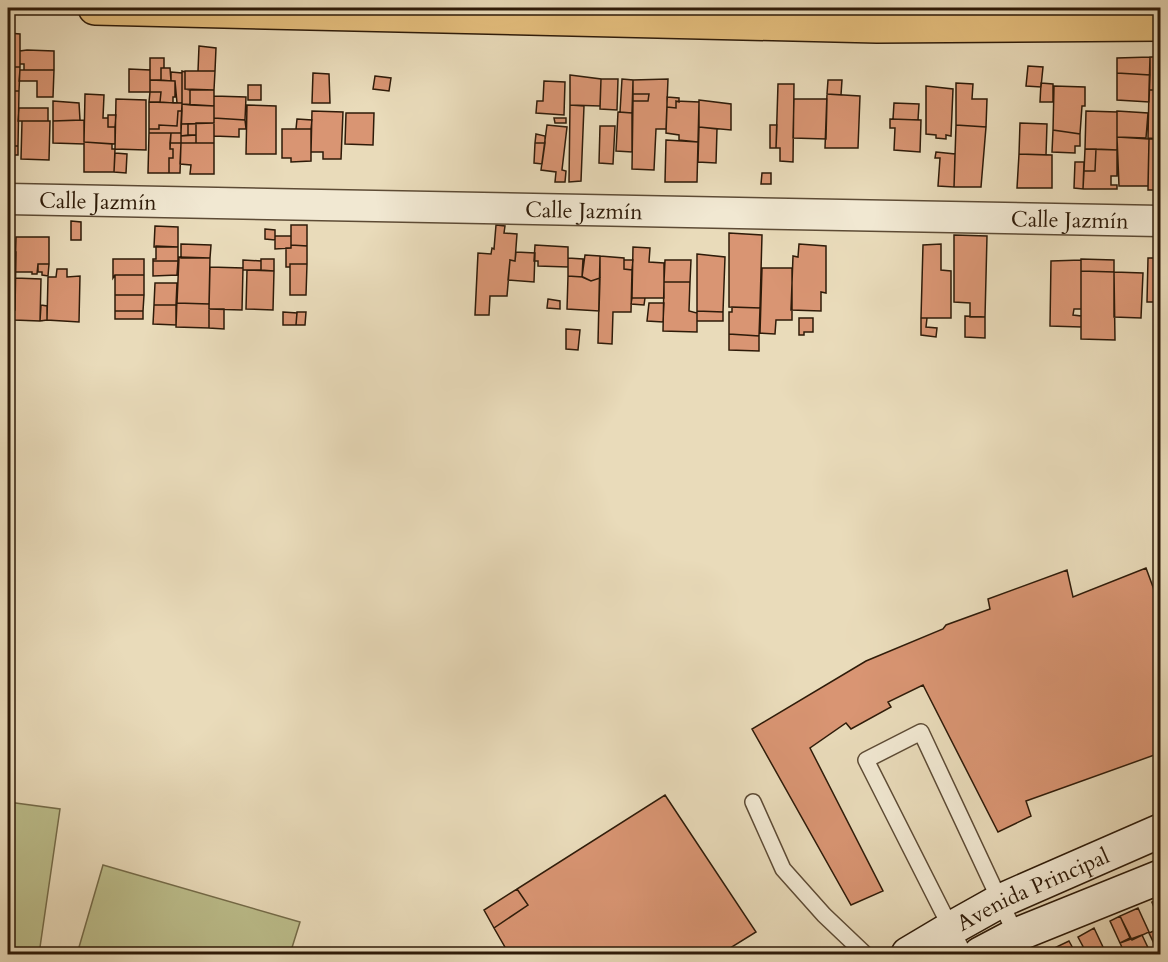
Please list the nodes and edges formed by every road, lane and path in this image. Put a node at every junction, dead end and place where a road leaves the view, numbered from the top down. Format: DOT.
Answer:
graph roads {
  1 [pos="95,8"];
  2 [pos="1161,24"];
  3 [pos="8,199"];
  4 [pos="1161,221"];
  5 [pos="753,802"];
  6 [pos="1161,831"];
  7 [pos="1161,877"];
  8 [pos="1000,901"];
  9 [pos="1016,935"];
  10 [pos="957,941"];
  11 [pos="865,954"];
  12 [pos="908,954"];
  13 [pos="980,954"];
  1 -- 2 [label="main road"];
  3 -- 4 [label="street, Calle Jazmín"];
  5 -- 11 [label="lane"];
  6 -- 8 [label="main road, Avenida Principal"];
  7 -- 9 [label="main road, Avenida Principal"];
  8 -- 9 [label="lane"];
  8 -- 10 [label="main road, Avenida Principal"];
  8 -- 10 [label="lane"];
  9 -- 13 [label="main road, Avenida Principal"];
  10 -- 12 [label="main road, Avenida Principal"];
}
